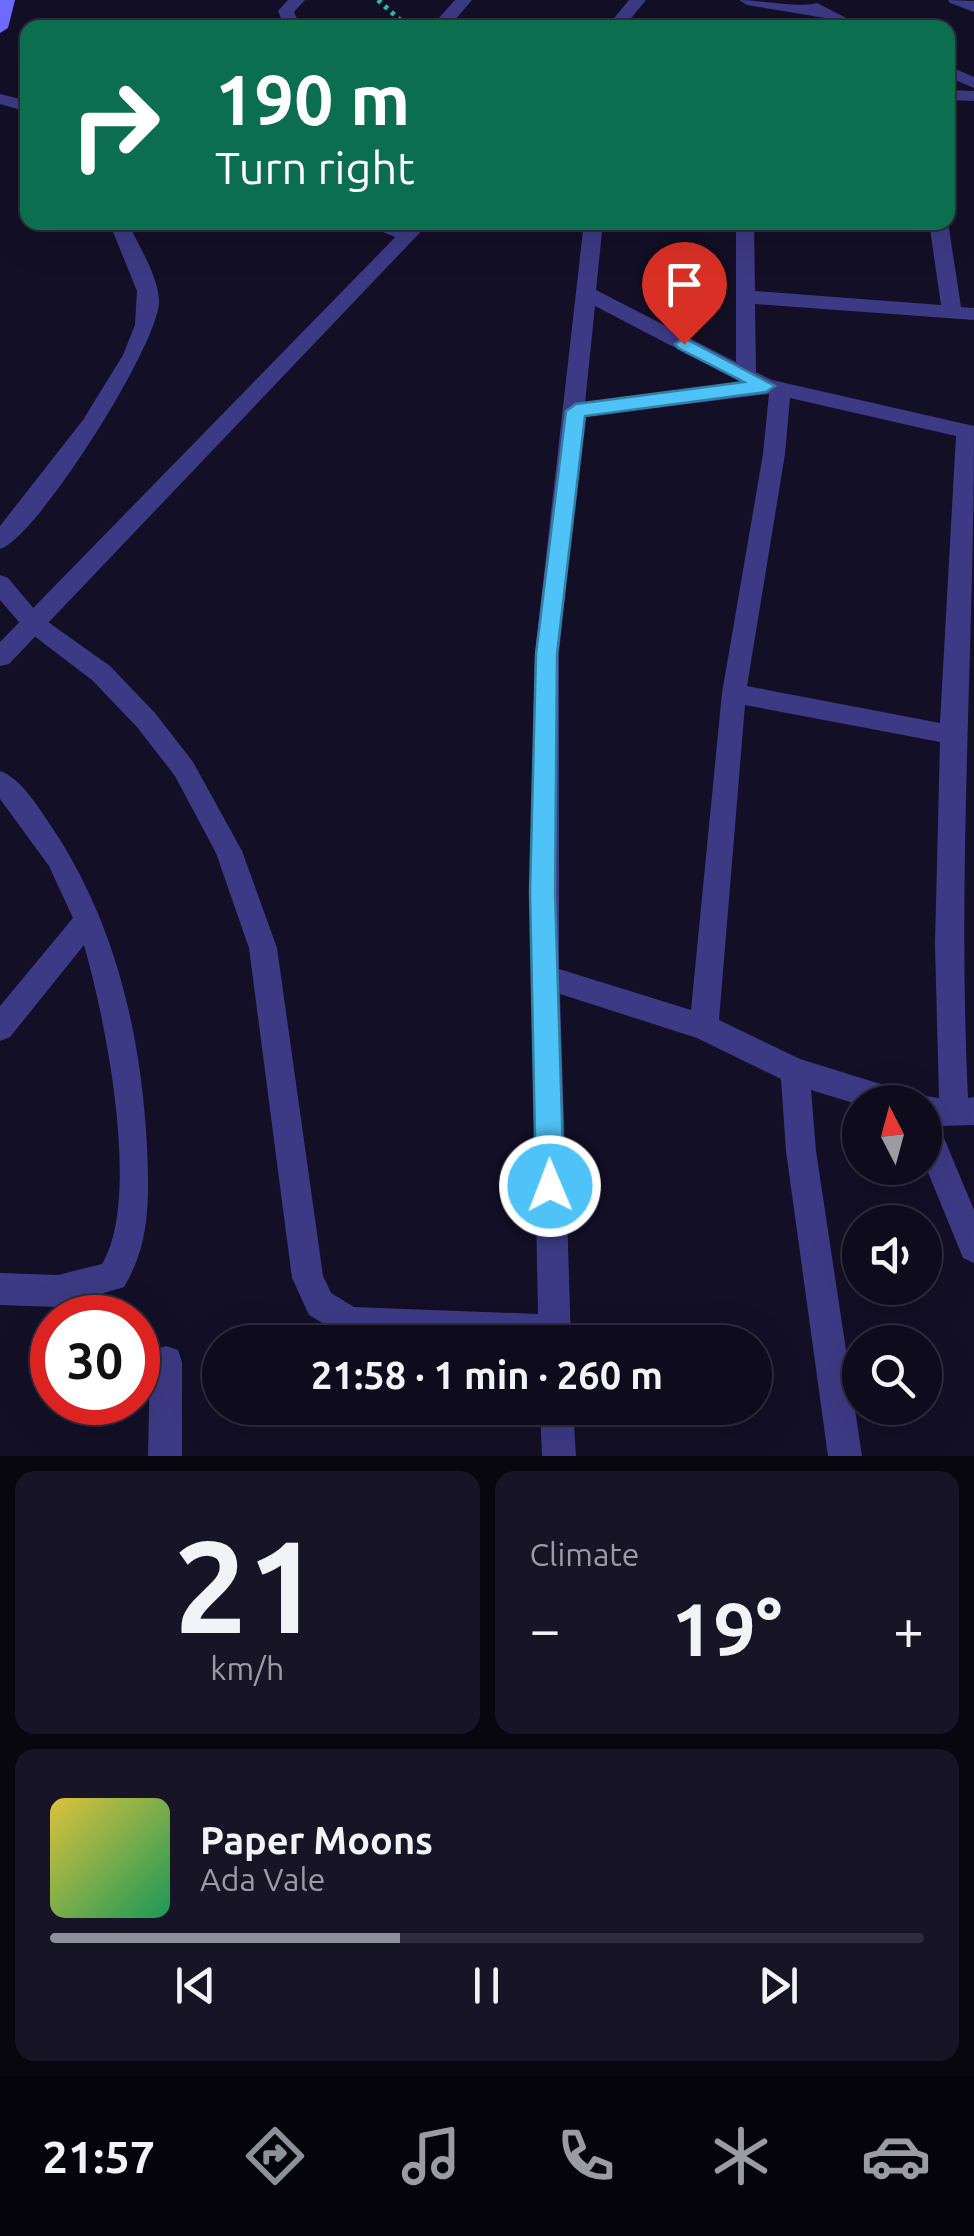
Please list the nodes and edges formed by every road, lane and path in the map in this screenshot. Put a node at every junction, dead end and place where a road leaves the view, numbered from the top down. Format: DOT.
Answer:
graph roads {
  1 [pos="6,0"];
  2 [pos="297,0"];
  3 [pos="378,0"];
  4 [pos="464,0"];
  5 [pos="638,0"];
  6 [pos="747,0"];
  7 [pos="801,0"];
  8 [pos="956,0"];
  9 [pos="974,7"];
  10 [pos="830,14"];
  11 [pos="290,20"];
  12 [pos="400,20"];
  13 [pos="445,20"];
  14 [pos="621,20"];
  15 [pos="842,20"];
  16 [pos="0,28"];
  17 [pos="121,230"];
  18 [pos="413,230"];
  19 [pos="593,230"];
  20 [pos="745,230"];
  21 [pos="939,230"];
  22 [pos="586,293"];
  23 [pos="746,297"];
  24 [pos="952,313"];
  25 [pos="974,314"];
  26 [pos="764,384"];
  27 [pos="576,411"];
  28 [pos="971,432"];
  29 [pos="0,541"];
  30 [pos="0,584"];
  31 [pos="33,623"];
  32 [pos="0,657"];
  33 [pos="734,693"];
  34 [pos="953,735"];
  35 [pos="0,782"];
  36 [pos="87,922"];
  37 [pos="545,977"];
  38 [pos="704,1027"];
  39 [pos="0,1028"];
  40 [pos="795,1071"];
  41 [pos="842,1085"];
  42 [pos="951,1112"];
  43 [pos="942,1170"];
  44 [pos="974,1247"];
  45 [pos="0,1290"];
  46 [pos="379,1325"];
  47 [pos="555,1325"];
  48 [pos="166,1362"];
  49 [pos="558,1425"];
  50 [pos="165,1456"];
  51 [pos="559,1456"];
  52 [pos="845,1456"];
  1 -- 16 [label="main road"];
  2 -- 11 [label="street"];
  3 -- 12 [label="path"];
  4 -- 13 [label="street"];
  5 -- 14 [label="street"];
  6 -- 10 [label="street"];
  7 -- 10 [label="street"];
  8 -- 9 [label="street"];
  10 -- 15 [label="street"];
  17 -- 29 [label="street"];
  18 -- 31 [label="street"];
  19 -- 22 [label="street"];
  20 -- 23 [label="street"];
  21 -- 24 [label="street"];
  22 -- 26 [label="street"];
  22 -- 27 [label="street"];
  23 -- 24 [label="street"];
  23 -- 26 [label="street"];
  24 -- 25 [label="street"];
  26 -- 27 [label="street"];
  26 -- 28 [label="street"];
  26 -- 33 [label="street"];
  27 -- 37 [label="street"];
  28 -- 34 [label="street"];
  30 -- 31 [label="street"];
  31 -- 32 [label="street"];
  31 -- 46 [label="street"];
  33 -- 34 [label="street"];
  33 -- 38 [label="street"];
  34 -- 42 [label="street"];
  35 -- 36 [label="street"];
  36 -- 39 [label="street"];
  36 -- 45 [label="street"];
  37 -- 38 [label="street"];
  37 -- 47 [label="street"];
  38 -- 40 [label="street"];
  40 -- 41 [label="street"];
  40 -- 52 [label="street"];
  43 -- 44 [label="street"];
  48 -- 50 [label="street"];
  49 -- 51 [label="street"];
}
